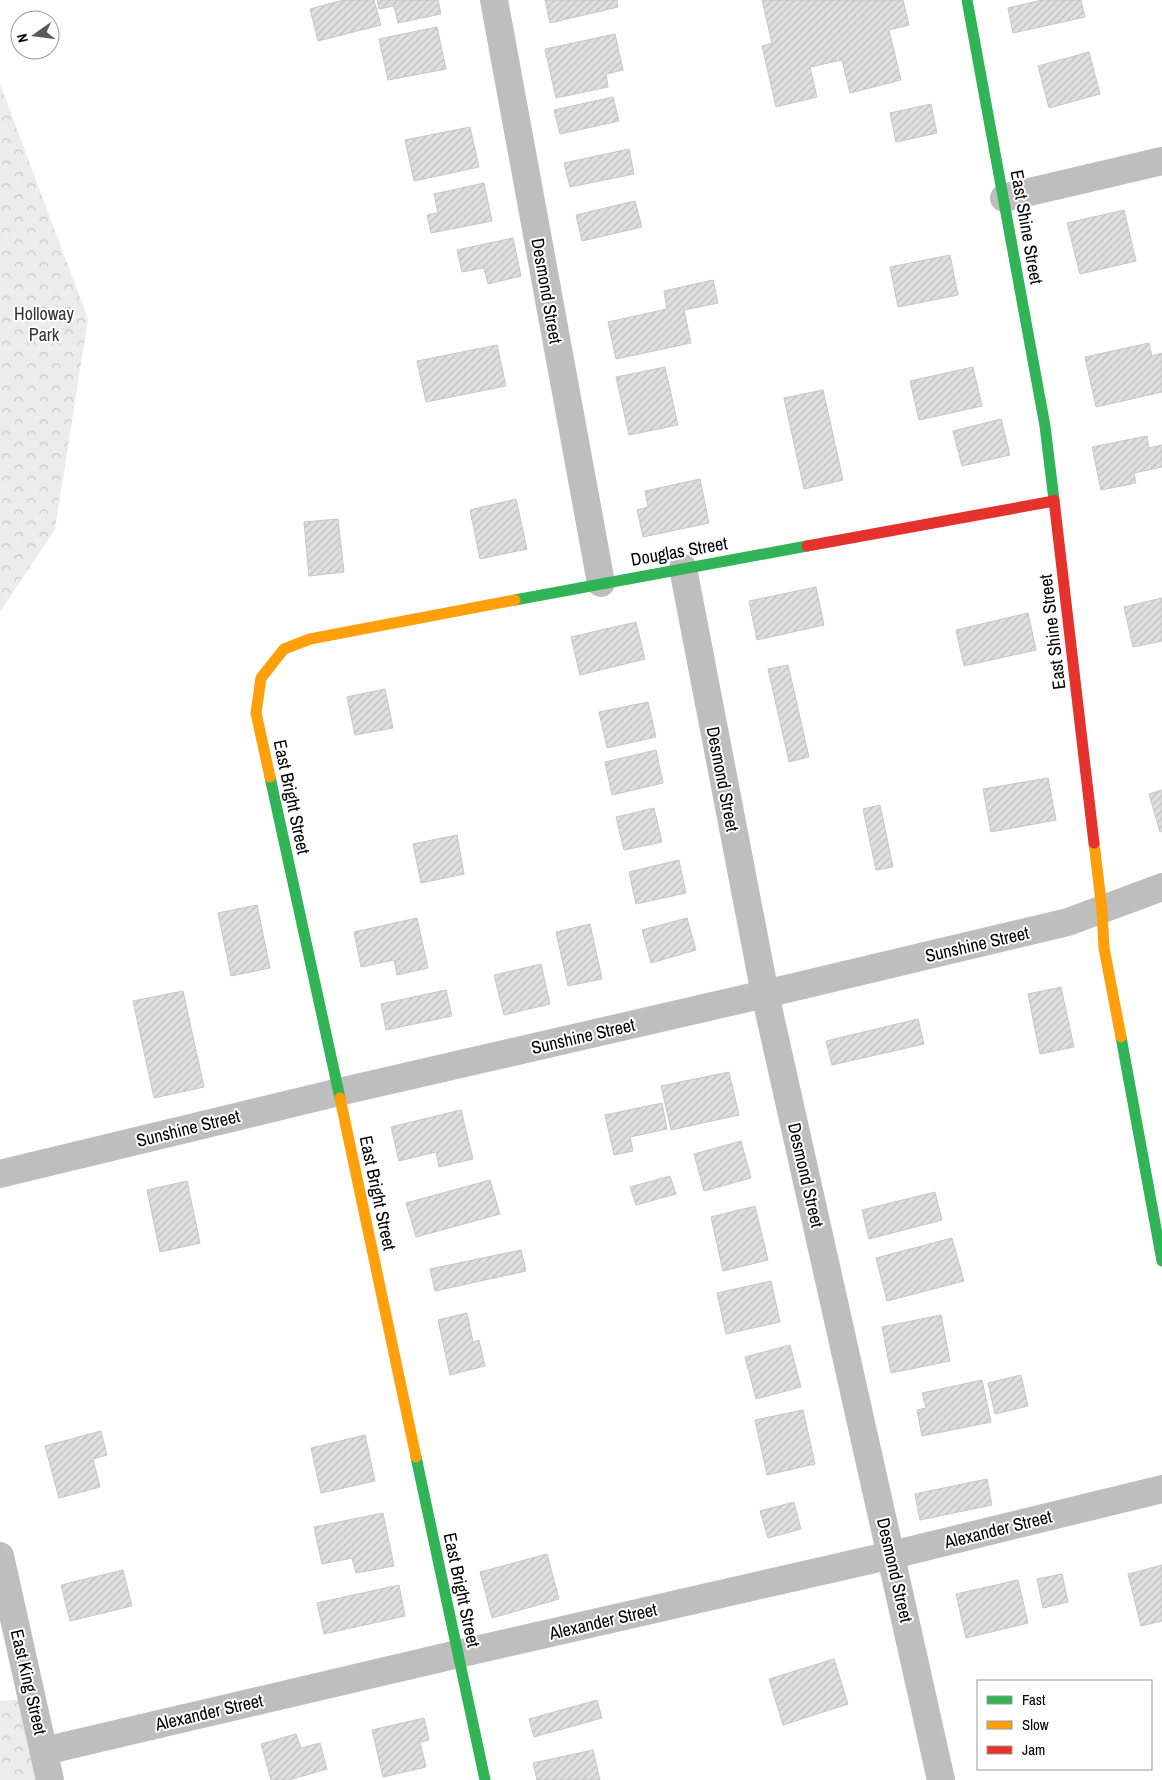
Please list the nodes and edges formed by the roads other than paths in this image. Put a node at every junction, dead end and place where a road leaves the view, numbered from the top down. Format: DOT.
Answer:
graph roads {
  1 [pos="494,0"];
  2 [pos="967,0"];
  3 [pos="1162,161"];
  4 [pos="1004,198"];
  5 [pos="1054,501"];
  6 [pos="683,568"];
  7 [pos="601,582"];
  8 [pos="310,639"];
  9 [pos="1162,887"];
  10 [pos="1102,910"];
  11 [pos="765,994"];
  12 [pos="339,1092"];
  13 [pos="0,1174"];
  14 [pos="1162,1261"];
  15 [pos="1162,1489"];
  16 [pos="0,1556"];
  17 [pos="892,1556"];
  18 [pos="458,1654"];
  19 [pos="44,1751"];
  20 [pos="50,1780"];
  21 [pos="485,1780"];
  22 [pos="941,1780"];
  1 -- 7 [label="street, Desmond Street"];
  2 -- 4 [label="street, East Shine Street"];
  3 -- 4 [label="street"];
  4 -- 5 [label="street, East Shine Street"];
  5 -- 6 [label="street, Douglas Street"];
  5 -- 10 [label="street, East Shine Street"];
  6 -- 7 [label="street, Douglas Street"];
  6 -- 11 [label="street, Desmond Street"];
  7 -- 8 [label="street, Douglas Street"];
  8 -- 12 [label="street, East Bright Street"];
  9 -- 10 [label="street, Sunshine Street"];
  10 -- 11 [label="street, Sunshine Street"];
  10 -- 14 [label="street, East Shine Street"];
  11 -- 12 [label="street, Sunshine Street"];
  11 -- 17 [label="street, Desmond Street"];
  12 -- 13 [label="street, Sunshine Street"];
  12 -- 18 [label="street, East Bright Street"];
  15 -- 17 [label="street, Alexander Street"];
  16 -- 19 [label="street, East King Street"];
  17 -- 18 [label="street, Alexander Street"];
  17 -- 22 [label="street, Desmond Street"];
  18 -- 19 [label="street, Alexander Street"];
  18 -- 21 [label="street, East Bright Street"];
  19 -- 20 [label="street, East King Street"];
}
